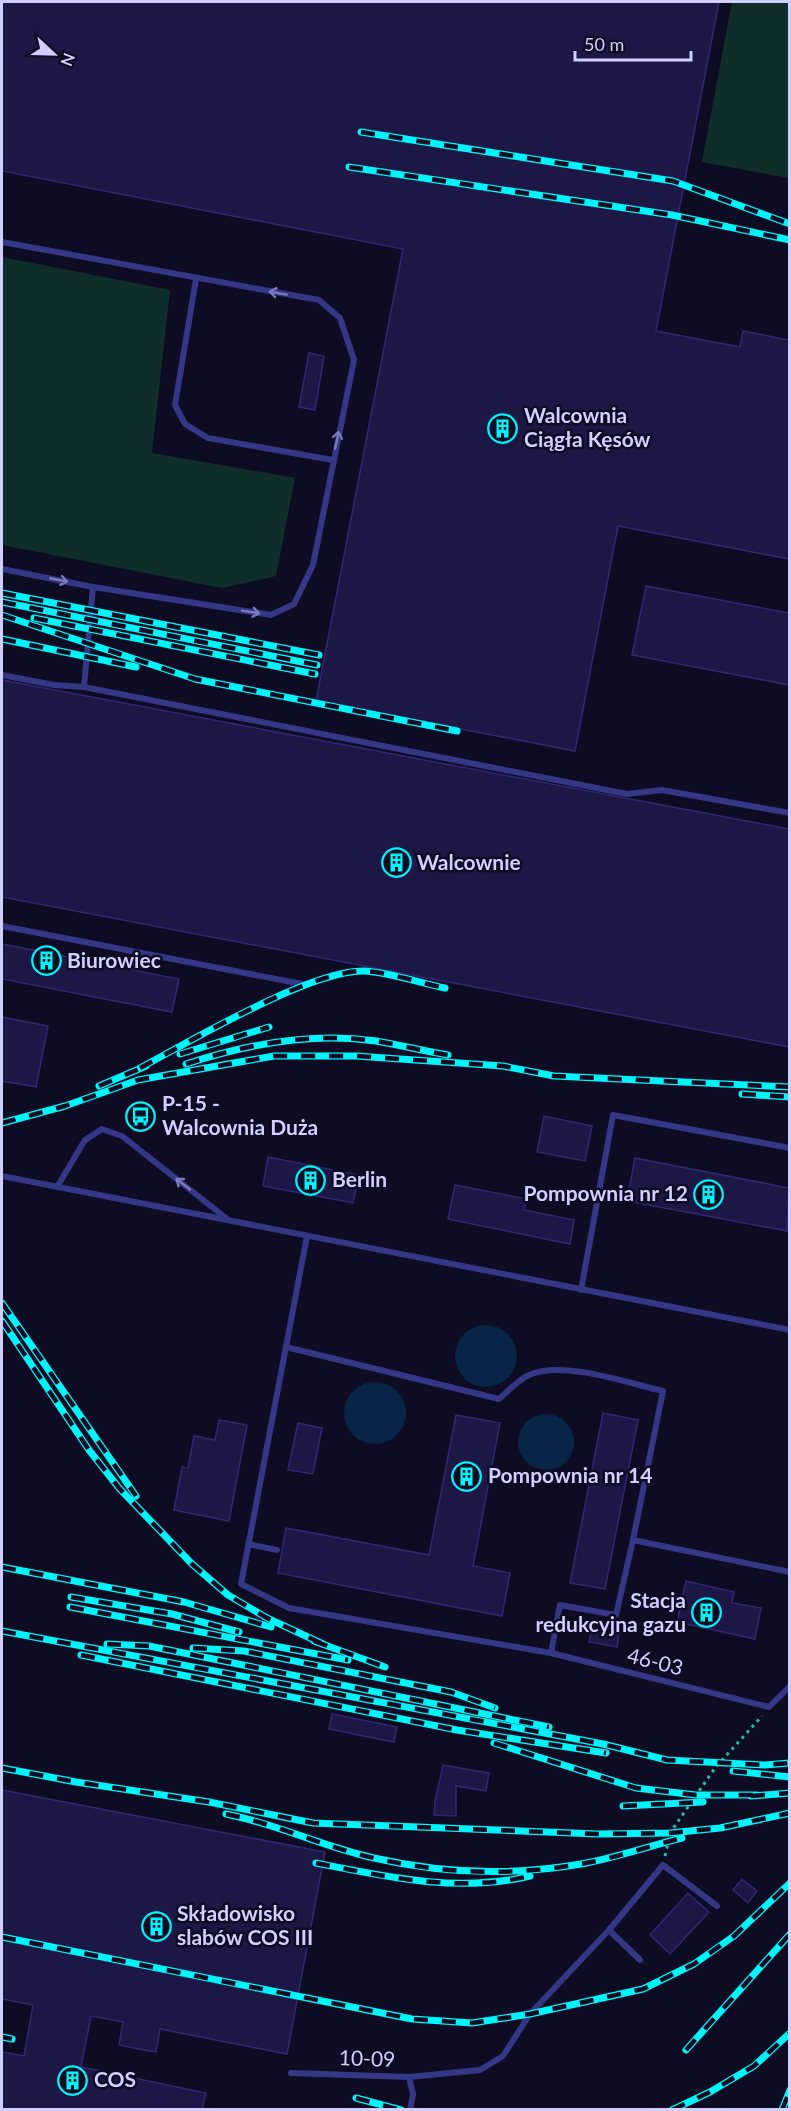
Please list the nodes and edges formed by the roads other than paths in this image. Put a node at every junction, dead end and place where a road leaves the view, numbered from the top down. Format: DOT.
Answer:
graph roads {
  1 [pos="2,242"];
  2 [pos="196,279"];
  3 [pos="333,460"];
  4 [pos="2,569"];
  5 [pos="93,587"];
  6 [pos="2,675"];
  7 [pos="84,687"];
  8 [pos="789,813"];
  9 [pos="2,926"];
  10 [pos="302,984"];
  11 [pos="789,1148"];
  12 [pos="2,1176"];
  13 [pos="57,1187"];
  14 [pos="229,1221"];
  15 [pos="308,1236"];
  16 [pos="581,1290"];
  17 [pos="789,1330"];
  18 [pos="286,1347"];
  19 [pos="633,1540"];
  20 [pos="248,1544"];
  21 [pos="277,1550"];
  22 [pos="789,1572"];
  23 [pos="551,1653"];
  24 [pos="789,1686"];
  25 [pos="717,1906"];
  26 [pos="609,1930"];
  27 [pos="640,1960"];
  28 [pos="291,2073"];
  29 [pos="409,2077"];
  30 [pos="410,2109"];
  1 -- 2 [label="lane"];
  3 -- 2 [label="lane, one-way"];
  2 -- 3 [label="lane"];
  5 -- 3 [label="lane, one-way"];
  4 -- 5 [label="lane, one-way"];
  5 -- 7 [label="lane"];
  6 -- 7 [label="lane"];
  7 -- 8 [label="lane"];
  9 -- 10 [label="lane"];
  11 -- 16 [label="lane"];
  12 -- 13 [label="lane"];
  13 -- 14 [label="lane"];
  14 -- 13 [label="lane, one-way"];
  14 -- 15 [label="lane"];
  15 -- 16 [label="lane"];
  15 -- 18 [label="lane"];
  16 -- 17 [label="lane"];
  18 -- 19 [label="lane"];
  18 -- 20 [label="lane"];
  19 -- 22 [label="lane"];
  19 -- 23 [label="lane"];
  20 -- 21 [label="lane"];
  20 -- 23 [label="lane, 46-03"];
  23 -- 24 [label="lane, 46-03"];
  25 -- 26 [label="lane"];
  26 -- 27 [label="lane"];
  26 -- 29 [label="lane"];
  28 -- 29 [label="lane, 10-09"];
  29 -- 30 [label="lane, 10-09"];
}
